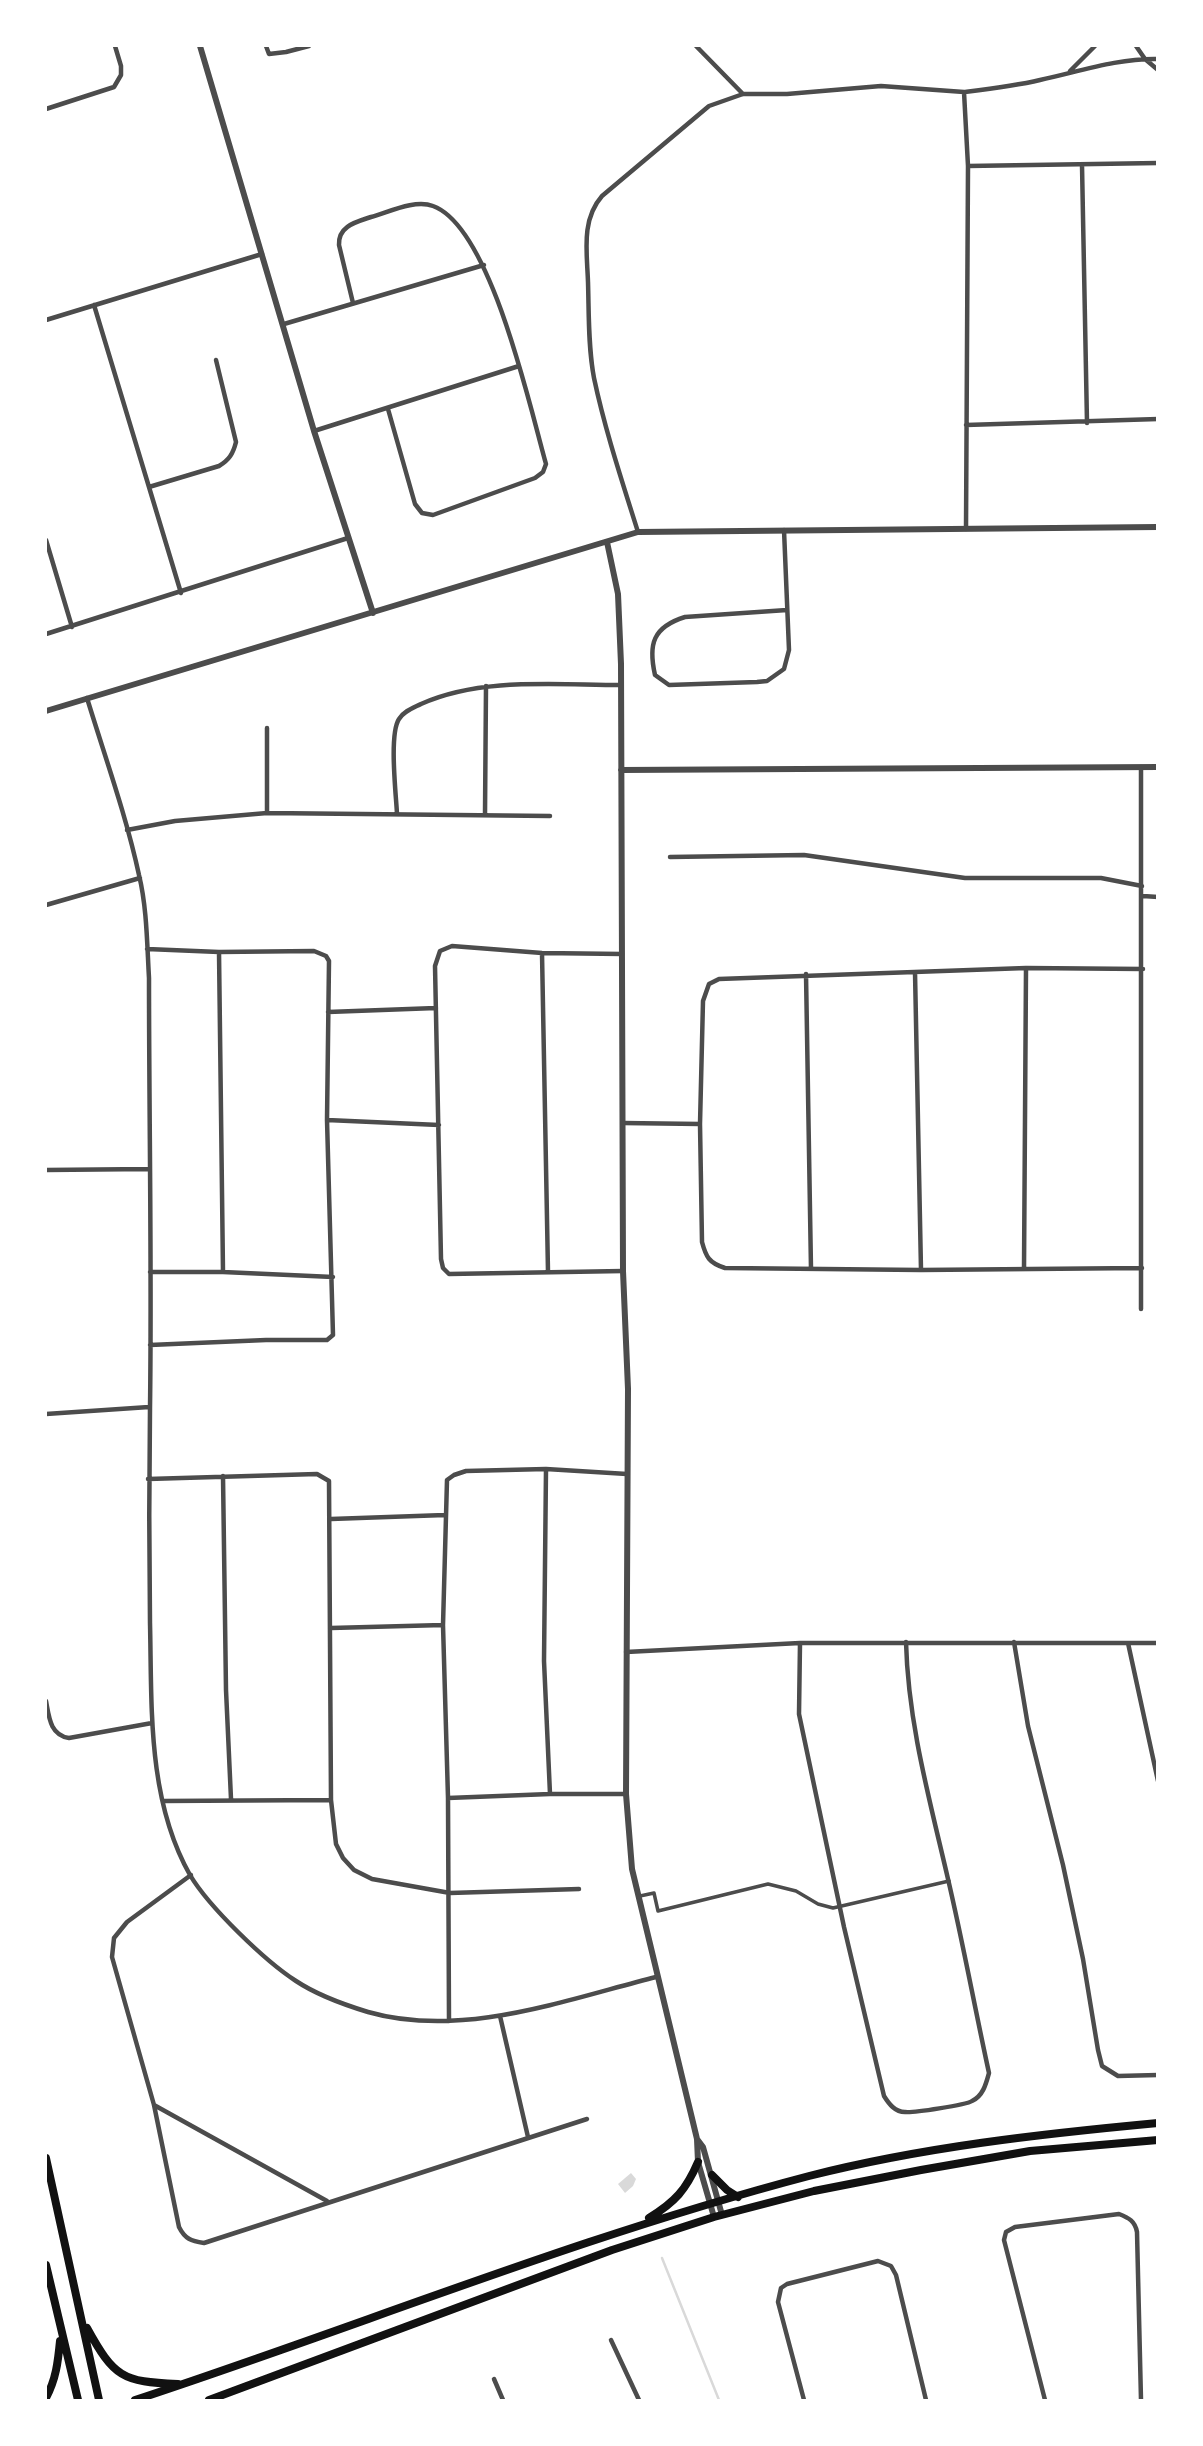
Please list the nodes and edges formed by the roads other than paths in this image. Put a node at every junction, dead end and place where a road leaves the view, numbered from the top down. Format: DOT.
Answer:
graph roads {
  1 [pos="115,46"];
  2 [pos="200,46"];
  3 [pos="266,46"];
  4 [pos="309,46"];
  5 [pos="696,46"];
  6 [pos="1094,46"];
  7 [pos="1136,46"];
  8 [pos="1145,59"];
  9 [pos="1157,59"];
  10 [pos="1157,70"];
  11 [pos="1069,72"];
  12 [pos="964,92"];
  13 [pos="743,94"];
  14 [pos="46,109"];
  15 [pos="1157,163"];
  16 [pos="1082,165"];
  17 [pos="968,166"];
  18 [pos="262,254"];
  19 [pos="484,265"];
  20 [pos="353,303"];
  21 [pos="94,305"];
  22 [pos="46,320"];
  23 [pos="284,324"];
  24 [pos="216,360"];
  25 [pos="519,366"];
  26 [pos="388,409"];
  27 [pos="1157,419"];
  28 [pos="1087,423"];
  29 [pos="966,425"];
  30 [pos="314,431"];
  31 [pos="149,487"];
  32 [pos="1157,527"];
  33 [pos="966,529"];
  34 [pos="783,530"];
  35 [pos="638,533"];
  36 [pos="348,538"];
  37 [pos="46,540"];
  38 [pos="607,542"];
  39 [pos="181,593"];
  40 [pos="787,610"];
  41 [pos="373,612"];
  42 [pos="72,627"];
  43 [pos="46,634"];
  44 [pos="621,685"];
  45 [pos="486,687"];
  46 [pos="87,698"];
  47 [pos="46,711"];
  48 [pos="267,728"];
  49 [pos="1141,767"];
  50 [pos="1157,767"];
  51 [pos="621,770"];
  52 [pos="267,813"];
  53 [pos="397,814"];
  54 [pos="485,814"];
  55 [pos="550,816"];
  56 [pos="127,830"];
  57 [pos="670,857"];
  58 [pos="140,878"];
  59 [pos="1142,886"];
  60 [pos="1143,897"];
  61 [pos="1157,897"];
  62 [pos="46,905"];
  63 [pos="147,949"];
  64 [pos="219,952"];
  65 [pos="542,953"];
  66 [pos="623,954"];
  67 [pos="1026,968"];
  68 [pos="1143,969"];
  69 [pos="915,972"];
  70 [pos="806,974"];
  71 [pos="436,1008"];
  72 [pos="328,1012"];
  73 [pos="327,1120"];
  74 [pos="624,1123"];
  75 [pos="700,1124"];
  76 [pos="439,1125"];
  77 [pos="150,1169"];
  78 [pos="46,1170"];
  79 [pos="1024,1268"];
  80 [pos="1142,1268"];
  81 [pos="811,1269"];
  82 [pos="922,1270"];
  83 [pos="623,1271"];
  84 [pos="150,1272"];
  85 [pos="223,1272"];
  86 [pos="548,1272"];
  87 [pos="333,1277"];
  88 [pos="1142,1309"];
  89 [pos="150,1345"];
  90 [pos="150,1407"];
  91 [pos="46,1414"];
  92 [pos="546,1469"];
  93 [pos="627,1474"];
  94 [pos="223,1476"];
  95 [pos="148,1479"];
  96 [pos="445,1515"];
  97 [pos="330,1519"];
  98 [pos="443,1625"];
  99 [pos="331,1628"];
  100 [pos="906,1642"];
  101 [pos="1014,1642"];
  102 [pos="800,1643"];
  103 [pos="1128,1643"];
  104 [pos="1157,1643"];
  105 [pos="625,1652"];
  106 [pos="46,1701"];
  107 [pos="152,1723"];
  108 [pos="1157,1781"];
  109 [pos="550,1794"];
  110 [pos="626,1794"];
  111 [pos="448,1798"];
  112 [pos="231,1799"];
  113 [pos="331,1800"];
  114 [pos="163,1801"];
  115 [pos="191,1875"];
  116 [pos="949,1881"];
  117 [pos="579,1889"];
  118 [pos="450,1893"];
  119 [pos="638,1897"];
  120 [pos="840,1907"];
  121 [pos="656,1977"];
  122 [pos="500,2016"];
  123 [pos="449,2021"];
  124 [pos="1157,2075"];
  125 [pos="154,2105"];
  126 [pos="587,2119"];
  127 [pos="1157,2123"];
  128 [pos="528,2137"];
  129 [pos="697,2139"];
  130 [pos="1157,2140"];
  131 [pos="46,2158"];
  132 [pos="698,2162"];
  133 [pos="712,2175"];
  134 [pos="738,2197"];
  135 [pos="328,2202"];
  136 [pos="715,2203"];
  137 [pos="718,2216"];
  138 [pos="637,2225"];
  139 [pos="46,2265"];
  140 [pos="83,2320"];
  141 [pos="61,2333"];
  142 [pos="611,2340"];
  143 [pos="494,2379"];
  144 [pos="184,2384"];
  145 [pos="46,2398"];
  146 [pos="78,2400"];
  147 [pos="99,2400"];
  148 [pos="135,2400"];
  149 [pos="209,2400"];
  150 [pos="503,2400"];
  151 [pos="639,2400"];
  152 [pos="804,2400"];
  153 [pos="926,2400"];
  154 [pos="1045,2400"];
  155 [pos="1141,2400"];
  1 -- 14 [label="street"];
  2 -- 18 [label="street"];
  3 -- 4 [label="street"];
  5 -- 13 [label="street"];
  6 -- 11 [label="street"];
  7 -- 8 [label="street"];
  8 -- 9 [label="street"];
  8 -- 10 [label="street"];
  8 -- 11 [label="street"];
  11 -- 12 [label="street"];
  12 -- 13 [label="street"];
  12 -- 17 [label="street"];
  13 -- 35 [label="street"];
  15 -- 16 [label="street"];
  16 -- 17 [label="street"];
  16 -- 28 [label="street"];
  17 -- 29 [label="street"];
  18 -- 21 [label="street"];
  18 -- 23 [label="street"];
  19 -- 20 [label="street"];
  19 -- 20 [label="street"];
  19 -- 25 [label="street"];
  20 -- 23 [label="street"];
  21 -- 22 [label="street"];
  21 -- 31 [label="street"];
  23 -- 30 [label="street"];
  24 -- 31 [label="street"];
  25 -- 26 [label="street"];
  25 -- 26 [label="street"];
  26 -- 30 [label="street"];
  27 -- 28 [label="street"];
  28 -- 29 [label="street"];
  29 -- 33 [label="street"];
  30 -- 36 [label="street"];
  31 -- 39 [label="street"];
  32 -- 33 [label="street"];
  33 -- 34 [label="street"];
  34 -- 35 [label="street"];
  34 -- 40 [label="street"];
  35 -- 38 [label="street"];
  36 -- 39 [label="street"];
  36 -- 41 [label="street"];
  37 -- 42 [label="street"];
  38 -- 41 [label="street"];
  38 -- 44 [label="street"];
  39 -- 42 [label="street"];
  40 -- 40 [label="street"];
  41 -- 46 [label="street"];
  42 -- 43 [label="street"];
  44 -- 45 [label="street"];
  44 -- 51 [label="street"];
  45 -- 53 [label="street"];
  45 -- 54 [label="street"];
  46 -- 47 [label="street"];
  46 -- 56 [label="street"];
  48 -- 52 [label="street"];
  49 -- 50 [label="street"];
  49 -- 51 [label="street"];
  49 -- 59 [label="street"];
  51 -- 66 [label="street"];
  52 -- 53 [label="street"];
  52 -- 56 [label="street"];
  53 -- 54 [label="street"];
  54 -- 55 [label="street"];
  56 -- 58 [label="street"];
  57 -- 59 [label="street"];
  58 -- 62 [label="street"];
  58 -- 63 [label="street"];
  59 -- 60 [label="street"];
  60 -- 61 [label="street"];
  60 -- 68 [label="street"];
  63 -- 64 [label="street"];
  63 -- 77 [label="street"];
  64 -- 72 [label="street"];
  64 -- 85 [label="street"];
  65 -- 66 [label="street"];
  65 -- 71 [label="street"];
  65 -- 86 [label="street"];
  66 -- 74 [label="street"];
  67 -- 68 [label="street"];
  67 -- 69 [label="street"];
  67 -- 79 [label="street"];
  68 -- 80 [label="street"];
  69 -- 70 [label="street"];
  69 -- 82 [label="street"];
  70 -- 75 [label="street"];
  70 -- 81 [label="street"];
  71 -- 72 [label="street"];
  71 -- 76 [label="street"];
  72 -- 73 [label="street"];
  73 -- 76 [label="street"];
  73 -- 87 [label="street"];
  74 -- 75 [label="street"];
  74 -- 83 [label="street"];
  75 -- 81 [label="street"];
  76 -- 86 [label="street"];
  77 -- 78 [label="street"];
  77 -- 84 [label="street"];
  79 -- 80 [label="street"];
  79 -- 82 [label="street"];
  80 -- 88 [label="street"];
  81 -- 82 [label="street"];
  83 -- 86 [label="street"];
  83 -- 93 [label="street"];
  84 -- 85 [label="street"];
  84 -- 89 [label="street"];
  85 -- 87 [label="street"];
  87 -- 89 [label="street"];
  89 -- 90 [label="street"];
  90 -- 91 [label="street"];
  90 -- 95 [label="street"];
  92 -- 93 [label="street"];
  92 -- 96 [label="street"];
  92 -- 109 [label="street"];
  93 -- 105 [label="street"];
  94 -- 95 [label="street"];
  94 -- 97 [label="street"];
  94 -- 112 [label="street"];
  95 -- 107 [label="street"];
  96 -- 97 [label="street"];
  96 -- 98 [label="street"];
  97 -- 99 [label="street"];
  98 -- 99 [label="street"];
  98 -- 111 [label="street"];
  99 -- 113 [label="street"];
  100 -- 101 [label="street"];
  100 -- 102 [label="street"];
  100 -- 116 [label="street"];
  101 -- 103 [label="street"];
  101 -- 124 [label="street"];
  102 -- 105 [label="street"];
  102 -- 120 [label="street"];
  103 -- 104 [label="street"];
  103 -- 108 [label="street"];
  105 -- 110 [label="street"];
  106 -- 107 [label="street"];
  107 -- 114 [label="street"];
  109 -- 110 [label="street"];
  109 -- 111 [label="street"];
  110 -- 119 [label="street"];
  111 -- 118 [label="street"];
  112 -- 113 [label="street"];
  112 -- 114 [label="street"];
  113 -- 118 [label="street"];
  114 -- 115 [label="street"];
  115 -- 123 [label="street"];
  115 -- 125 [label="street"];
  116 -- 120 [label="street"];
  116 -- 120 [label="street"];
  117 -- 118 [label="street"];
  118 -- 123 [label="street"];
  119 -- 120 [label="street"];
  119 -- 121 [label="street"];
  121 -- 122 [label="street"];
  121 -- 129 [label="street"];
  122 -- 123 [label="street"];
  122 -- 128 [label="street"];
  125 -- 135 [label="street"];
  125 -- 135 [label="street"];
  126 -- 128 [label="street"];
  127 -- 134 [label="main road"];
  128 -- 135 [label="street"];
  129 -- 132 [label="street"];
  129 -- 133 [label="street"];
  130 -- 137 [label="main road"];
  131 -- 140 [label="main road"];
  132 -- 136 [label="street"];
  132 -- 138 [label="main road"];
  133 -- 134 [label="main road"];
  133 -- 136 [label="street"];
  134 -- 136 [label="main road"];
  136 -- 137 [label="street"];
  136 -- 138 [label="main road"];
  137 -- 149 [label="main road"];
  138 -- 144 [label="main road"];
  139 -- 141 [label="main road"];
  140 -- 144 [label="main road"];
  140 -- 147 [label="main road"];
  141 -- 145 [label="main road"];
  141 -- 146 [label="main road"];
  142 -- 151 [label="street"];
  143 -- 150 [label="street"];
  144 -- 148 [label="main road"];
  152 -- 153 [label="street"];
  154 -- 155 [label="street"];
}
